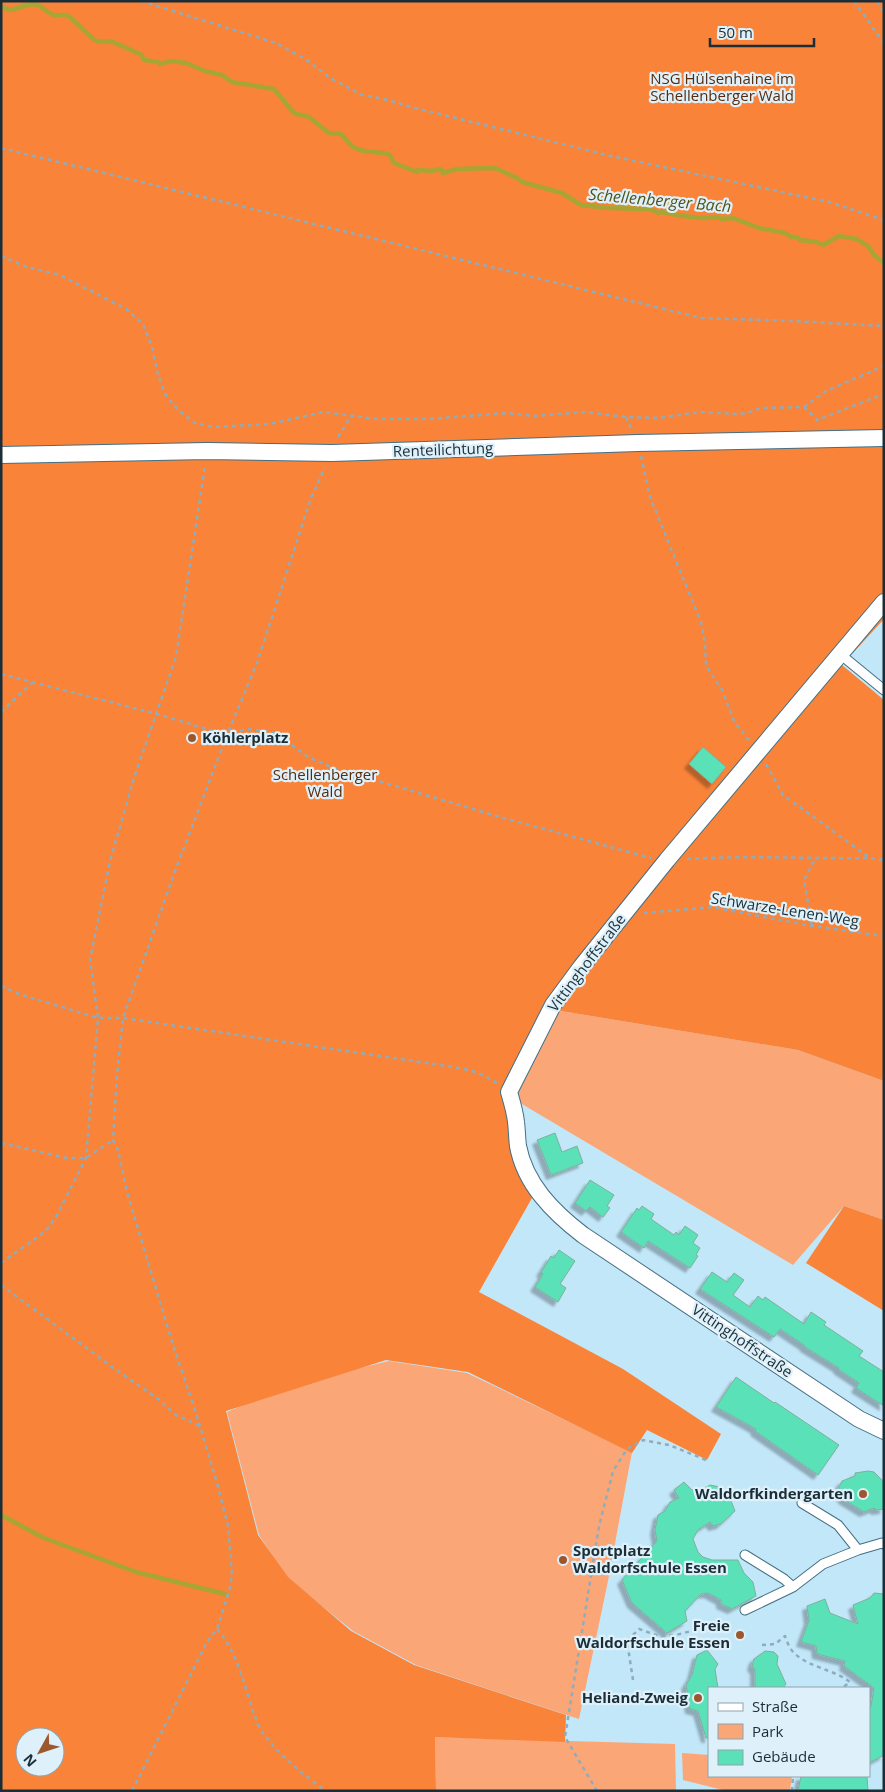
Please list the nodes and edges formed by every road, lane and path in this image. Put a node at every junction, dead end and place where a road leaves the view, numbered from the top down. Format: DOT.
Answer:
graph roads {
  1 [pos="141,1"];
  2 [pos="854,1"];
  3 [pos="878,1"];
  4 [pos="884,12"];
  5 [pos="884,43"];
  6 [pos="1,148"];
  7 [pos="884,220"];
  8 [pos="1,256"];
  9 [pos="884,326"];
  10 [pos="884,366"];
  11 [pos="884,394"];
  12 [pos="804,407"];
  13 [pos="351,416"];
  14 [pos="626,417"];
  15 [pos="212,427"];
  16 [pos="884,438"];
  17 [pos="638,443"];
  18 [pos="207,451"];
  19 [pos="332,453"];
  20 [pos="1,455"];
  21 [pos="884,602"];
  22 [pos="840,654"];
  23 [pos="1,674"];
  24 [pos="32,682"];
  25 [pos="884,690"];
  26 [pos="1,712"];
  27 [pos="157,714"];
  28 [pos="227,735"];
  29 [pos="758,751"];
  30 [pos="870,858"];
  31 [pos="814,859"];
  32 [pos="668,860"];
  33 [pos="884,860"];
  34 [pos="622,915"];
  35 [pos="812,926"];
  36 [pos="884,936"];
  37 [pos="1,986"];
  38 [pos="98,1018"];
  39 [pos="123,1018"];
  40 [pos="509,1092"];
  41 [pos="113,1140"];
  42 [pos="1,1143"];
  43 [pos="86,1158"];
  44 [pos="1,1263"];
  45 [pos="1,1285"];
  46 [pos="200,1426"];
  47 [pos="884,1431"];
  48 [pos="706,1460"];
  49 [pos="802,1503"];
  50 [pos="883,1543"];
  51 [pos="858,1550"];
  52 [pos="745,1555"];
  53 [pos="793,1587"];
  54 [pos="745,1610"];
  55 [pos="217,1629"];
  56 [pos="699,1629"];
  57 [pos="762,1646"];
  58 [pos="633,1680"];
  59 [pos="843,1687"];
  60 [pos="793,1777"];
  61 [pos="132,1791"];
  62 [pos="326,1791"];
  63 [pos="597,1791"];
  64 [pos="792,1791"];
  1 -- 7 [label="path"];
  2 -- 5 [label="path"];
  3 -- 4 [label="path"];
  6 -- 9 [label="path"];
  8 -- 15 [label="path"];
  10 -- 12 [label="path"];
  11 -- 12 [label="path"];
  12 -- 14 [label="path"];
  13 -- 14 [label="path"];
  13 -- 15 [label="path"];
  13 -- 19 [label="path"];
  14 -- 17 [label="path"];
  15 -- 18 [label="path"];
  16 -- 17 [label="street, Renteilichtung"];
  17 -- 19 [label="street, Renteilichtung"];
  17 -- 29 [label="path"];
  18 -- 19 [label="street, Renteilichtung"];
  18 -- 20 [label="street, Renteilichtung"];
  18 -- 27 [label="path"];
  19 -- 28 [label="path"];
  21 -- 22 [label="street, Vittinghoffstraße"];
  22 -- 25 [label="lane"];
  22 -- 29 [label="street, Vittinghoffstraße"];
  23 -- 24 [label="path"];
  24 -- 26 [label="path"];
  24 -- 27 [label="path"];
  27 -- 28 [label="path"];
  27 -- 38 [label="path"];
  28 -- 32 [label="path"];
  28 -- 39 [label="path"];
  29 -- 30 [label="path"];
  29 -- 32 [label="street, Vittinghoffstraße"];
  30 -- 31 [label="path"];
  30 -- 33 [label="path"];
  31 -- 32 [label="path"];
  31 -- 35 [label="path"];
  32 -- 34 [label="street, Vittinghoffstraße"];
  34 -- 35 [label="path, Schwarze-Lenen-Weg"];
  34 -- 40 [label="street, Vittinghoffstraße"];
  35 -- 36 [label="path, Schwarze-Lenen-Weg"];
  37 -- 38 [label="path"];
  38 -- 39 [label="path"];
  38 -- 43 [label="path"];
  39 -- 40 [label="path"];
  39 -- 41 [label="path"];
  40 -- 47 [label="street, Vittinghoffstraße"];
  41 -- 43 [label="path"];
  41 -- 46 [label="path"];
  42 -- 43 [label="path"];
  43 -- 44 [label="path"];
  45 -- 46 [label="path"];
  46 -- 55 [label="path"];
  48 -- 63 [label="path"];
  49 -- 51 [label="lane"];
  50 -- 51 [label="lane"];
  51 -- 53 [label="lane"];
  52 -- 53 [label="lane"];
  53 -- 54 [label="lane"];
  55 -- 61 [label="path"];
  55 -- 62 [label="path"];
  56 -- 58 [label="path"];
  57 -- 59 [label="path"];
  60 -- 64 [label="path"];
}
